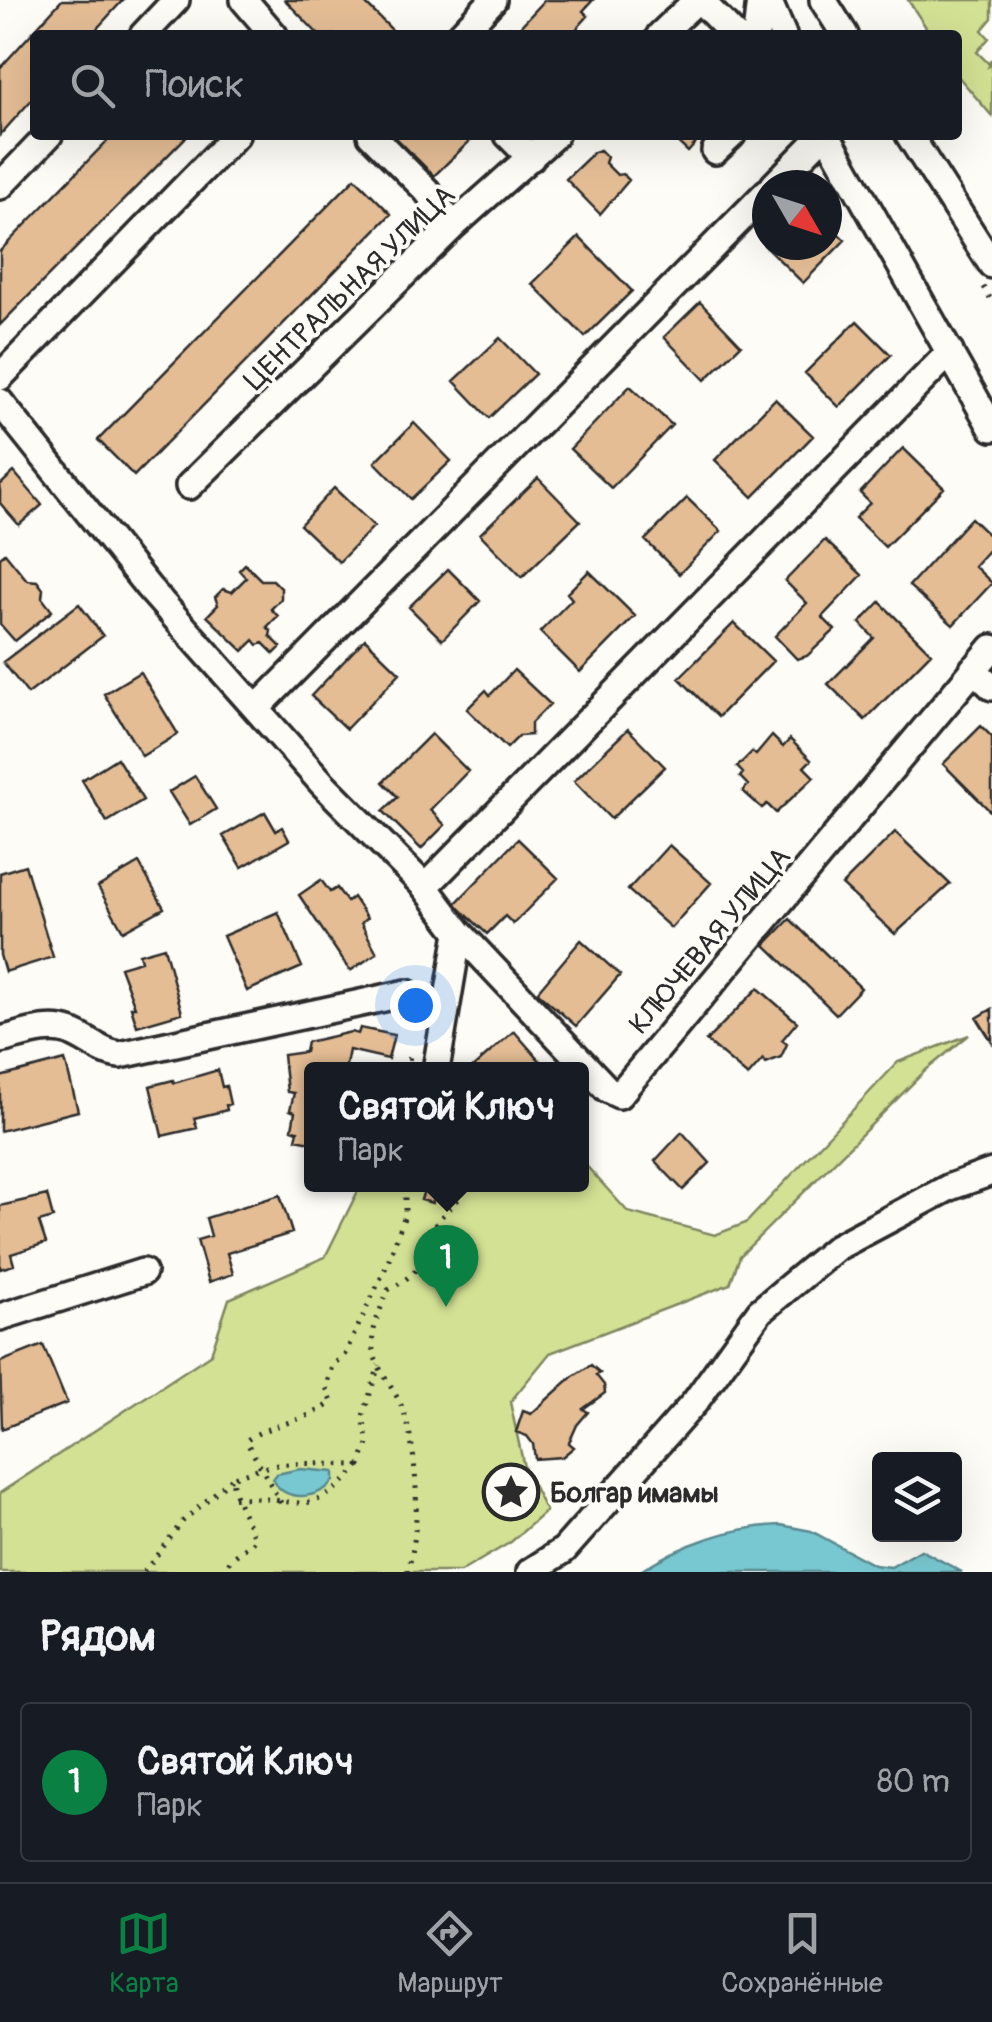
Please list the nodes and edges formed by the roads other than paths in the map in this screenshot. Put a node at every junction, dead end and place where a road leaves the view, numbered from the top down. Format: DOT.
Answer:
graph roads {
  1 [pos="176,0"];
  2 [pos="244,0"];
  3 [pos="493,0"];
  4 [pos="698,0"];
  5 [pos="760,0"];
  6 [pos="768,0"];
  7 [pos="822,0"];
  8 [pos="148,30"];
  9 [pos="270,30"];
  10 [pos="465,30"];
  11 [pos="665,30"];
  12 [pos="729,30"];
  13 [pos="757,30"];
  14 [pos="781,30"];
  15 [pos="842,30"];
  16 [pos="43,140"];
  17 [pos="231,140"];
  18 [pos="376,140"];
  19 [pos="513,140"];
  20 [pos="550,140"];
  21 [pos="820,140"];
  22 [pos="828,140"];
  23 [pos="912,140"];
  24 [pos="531,158"];
  25 [pos="789,170"];
  26 [pos="0,186"];
  27 [pos="752,207"];
  28 [pos="454,226"];
  29 [pos="992,265"];
  30 [pos="950,352"];
  31 [pos="0,377"];
  32 [pos="2,413"];
  33 [pos="992,428"];
  34 [pos="189,486"];
  35 [pos="992,648"];
  36 [pos="982,678"];
  37 [pos="257,708"];
  38 [pos="425,887"];
  39 [pos="458,932"];
  40 [pos="407,993"];
  41 [pos="0,1040"];
  42 [pos="437,1062"];
  43 [pos="581,1062"];
  44 [pos="589,1071"];
  45 [pos="992,1172"];
  46 [pos="143,1272"];
  47 [pos="0,1318"];
  48 [pos="530,1572"];
  1 -- 8 [label="street"];
  2 -- 9 [label="street"];
  3 -- 10 [label="street"];
  4 -- 11 [label="street"];
  4 -- 12 [label="street"];
  5 -- 13 [label="street"];
  6 -- 14 [label="street"];
  7 -- 15 [label="street"];
  16 -- 26 [label="street"];
  17 -- 31 [label="street"];
  18 -- 28 [label="street"];
  19 -- 24 [label="street"];
  20 -- 24 [label="street, ЦЕНТРАЛЬНАЯ УЛИЦА"];
  21 -- 25 [label="street"];
  22 -- 30 [label="street"];
  23 -- 29 [label="street"];
  24 -- 28 [label="street, ЦЕНТРАЛЬНАЯ УЛИЦА"];
  27 -- 37 [label="street"];
  28 -- 34 [label="street, ЦЕНТРАЛЬНАЯ УЛИЦА"];
  30 -- 33 [label="street"];
  30 -- 38 [label="street"];
  32 -- 37 [label="street, КЛЮЧЕВАЯ УЛИЦА"];
  35 -- 36 [label="street, КЛЮЧЕВАЯ УЛИЦА"];
  36 -- 44 [label="street, КЛЮЧЕВАЯ УЛИЦА"];
  37 -- 38 [label="street, КЛЮЧЕВАЯ УЛИЦА"];
  38 -- 39 [label="street, КЛЮЧЕВАЯ УЛИЦА"];
  39 -- 42 [label="street"];
  39 -- 43 [label="street, КЛЮЧЕВАЯ УЛИЦА"];
  40 -- 41 [label="street"];
  45 -- 48 [label="street"];
  46 -- 47 [label="street"];
}
